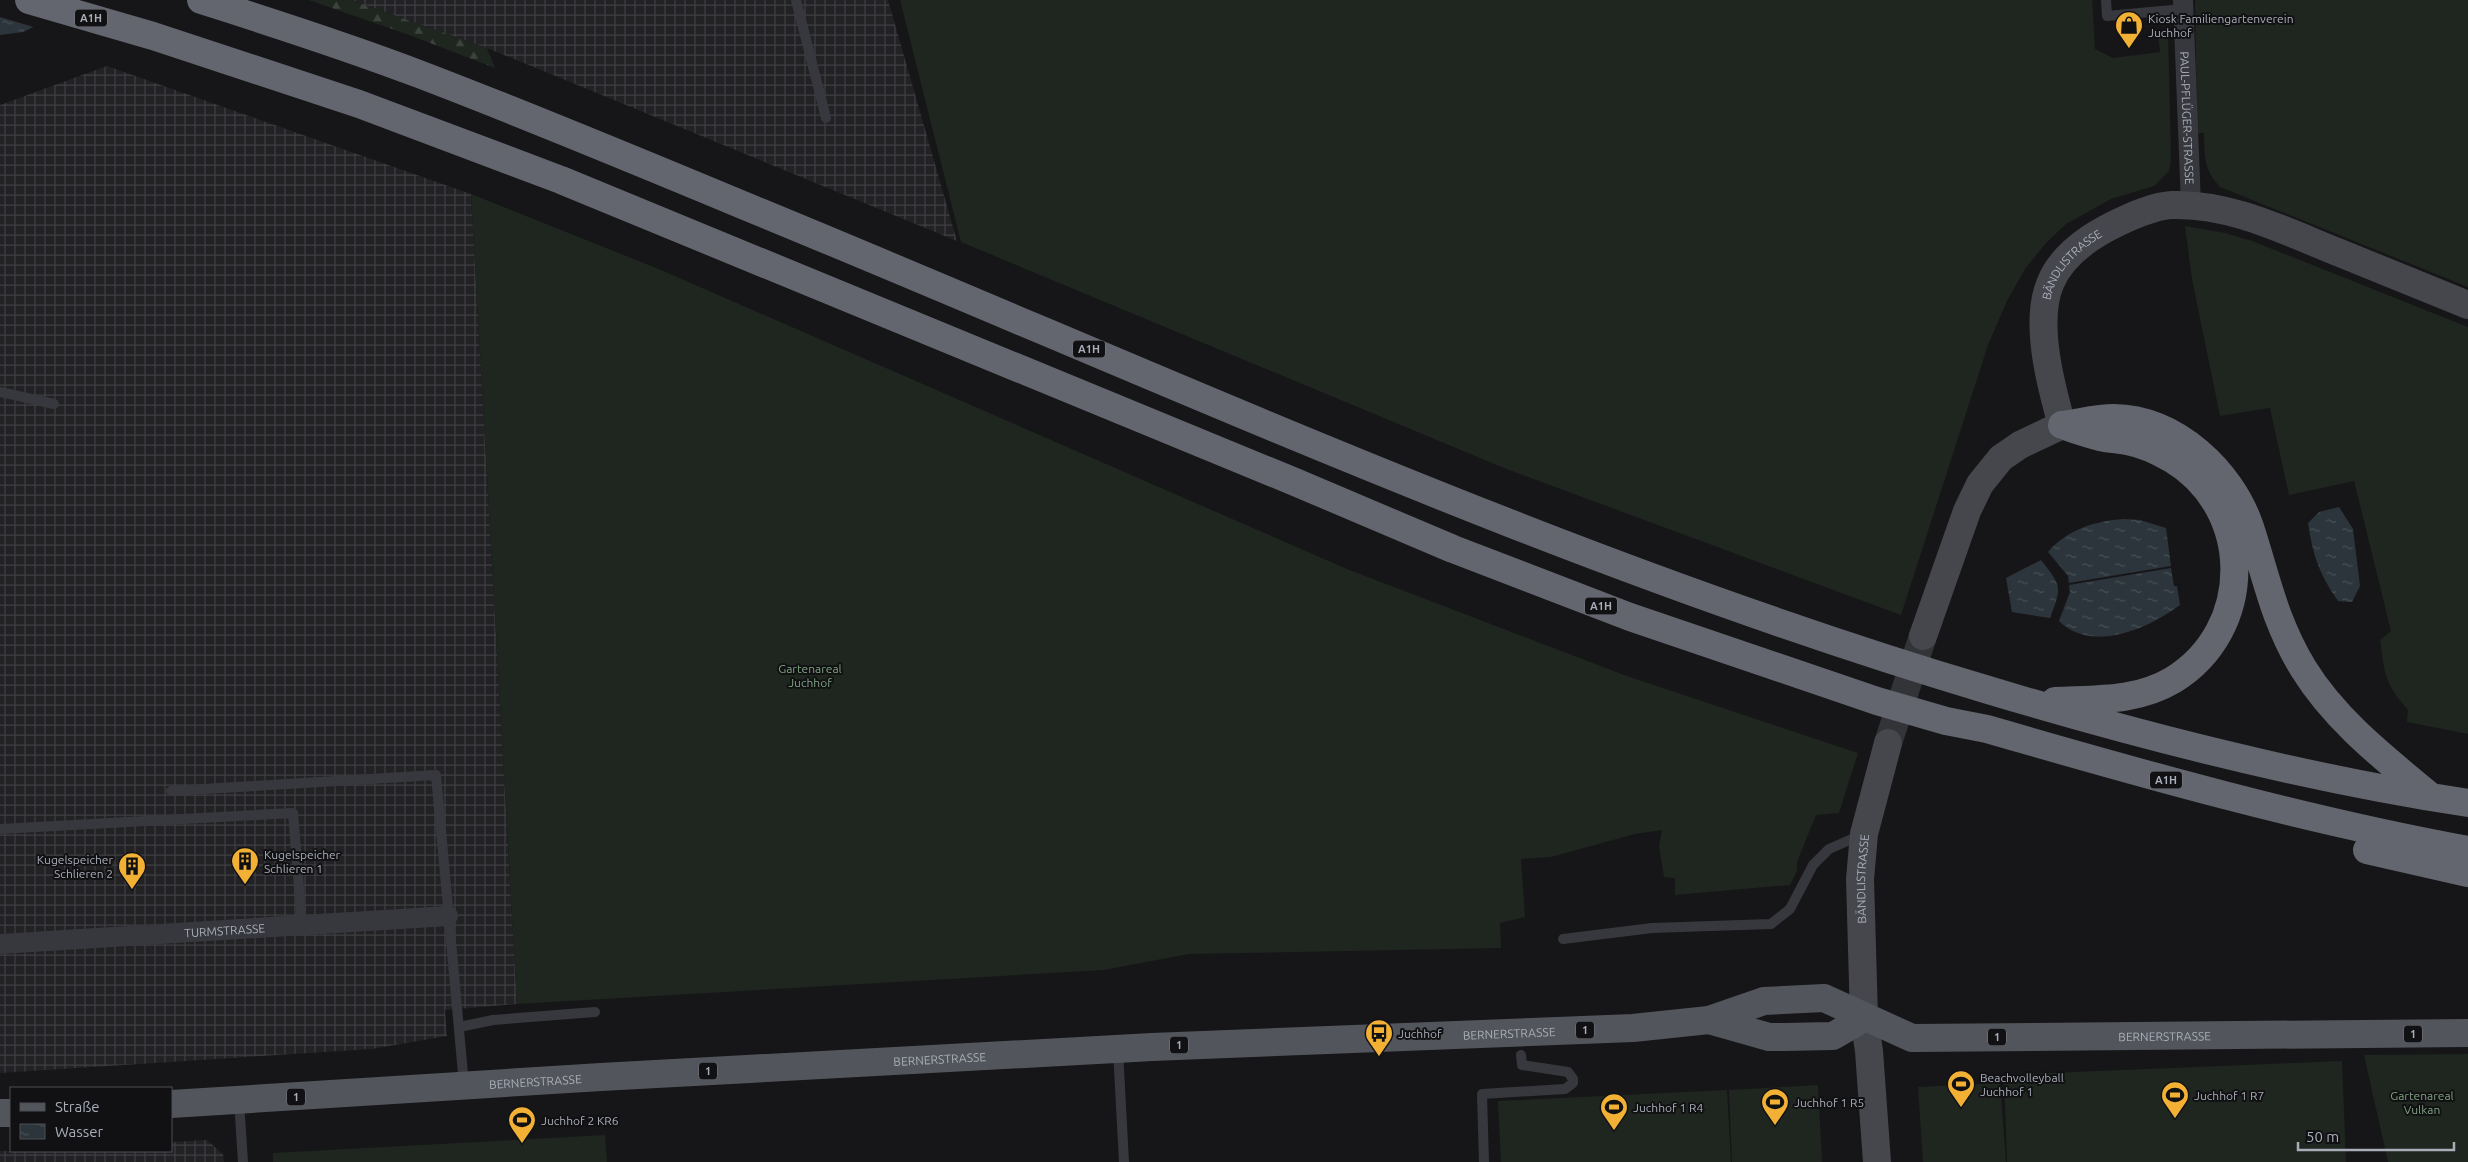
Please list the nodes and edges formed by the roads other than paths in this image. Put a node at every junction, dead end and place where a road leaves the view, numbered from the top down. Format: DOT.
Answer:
graph roads {
  1 [pos="29,0"];
  2 [pos="202,0"];
  3 [pos="796,0"];
  4 [pos="2106,0"];
  5 [pos="2183,5"];
  6 [pos="826,118"];
  7 [pos="2192,205"];
  8 [pos="2468,305"];
  9 [pos="0,392"];
  10 [pos="54,404"];
  11 [pos="2062,425"];
  12 [pos="1923,636"];
  13 [pos="2030,703"];
  14 [pos="1888,743"];
  15 [pos="171,791"];
  16 [pos="2431,797"];
  17 [pos="2468,803"];
  18 [pos="0,829"];
  19 [pos="1864,834"];
  20 [pos="2377,842"];
  21 [pos="2468,850"];
  22 [pos="2468,873"];
  23 [pos="448,916"];
  24 [pos="302,925"];
  25 [pos="1563,939"];
  26 [pos="0,944"];
  27 [pos="595,1012"];
  28 [pos="1864,1018"];
  29 [pos="1709,1020"];
  30 [pos="459,1027"];
  31 [pos="2468,1034"];
  32 [pos="1118,1049"];
  33 [pos="1521,1055"];
  34 [pos="464,1086"];
  35 [pos="238,1100"];
  36 [pos="172,1104"];
  37 [pos="242,1162"];
  38 [pos="1124,1162"];
  39 [pos="1484,1162"];
  40 [pos="1877,1162"];
  1 -- 20 [label="highway, A1H"];
  2 -- 13 [label="highway, A1H"];
  3 -- 6 [label="lane"];
  4 -- 5 [label="lane"];
  5 -- 7 [label="street, PAUL-PFLÜGER-STRASSE"];
  7 -- 8 [label="street, BÄNDLISTRASSE"];
  7 -- 11 [label="street, BÄNDLISTRASSE"];
  9 -- 10 [label="lane"];
  11 -- 12 [label="street"];
  11 -- 13 [label="highway"];
  11 -- 16 [label="highway"];
  13 -- 16 [label="highway, A1H"];
  14 -- 19 [label="street, BÄNDLISTRASSE"];
  15 -- 23 [label="lane"];
  16 -- 17 [label="highway, A1H"];
  18 -- 24 [label="lane"];
  19 -- 25 [label="lane"];
  19 -- 28 [label="street, BÄNDLISTRASSE"];
  20 -- 21 [label="highway"];
  20 -- 22 [label="highway"];
  23 -- 24 [label="street, TURMSTRASSE"];
  23 -- 30 [label="lane"];
  24 -- 26 [label="street, TURMSTRASSE"];
  27 -- 30 [label="lane"];
  28 -- 29 [label="main road, BERNERSTRASSE / 1"];
  28 -- 29 [label="main road, BERNERSTRASSE / 1"];
  28 -- 31 [label="main road, BERNERSTRASSE / 1"];
  28 -- 40 [label="street, BÄNDLISTRASSE"];
  29 -- 32 [label="main road, BERNERSTRASSE / 1"];
  30 -- 34 [label="lane"];
  32 -- 34 [label="main road, BERNERSTRASSE / 1"];
  32 -- 38 [label="lane"];
  33 -- 39 [label="lane"];
  34 -- 35 [label="main road, BERNERSTRASSE / 1"];
  35 -- 36 [label="main road, BERNERSTRASSE / 1"];
  35 -- 37 [label="lane"];
}
